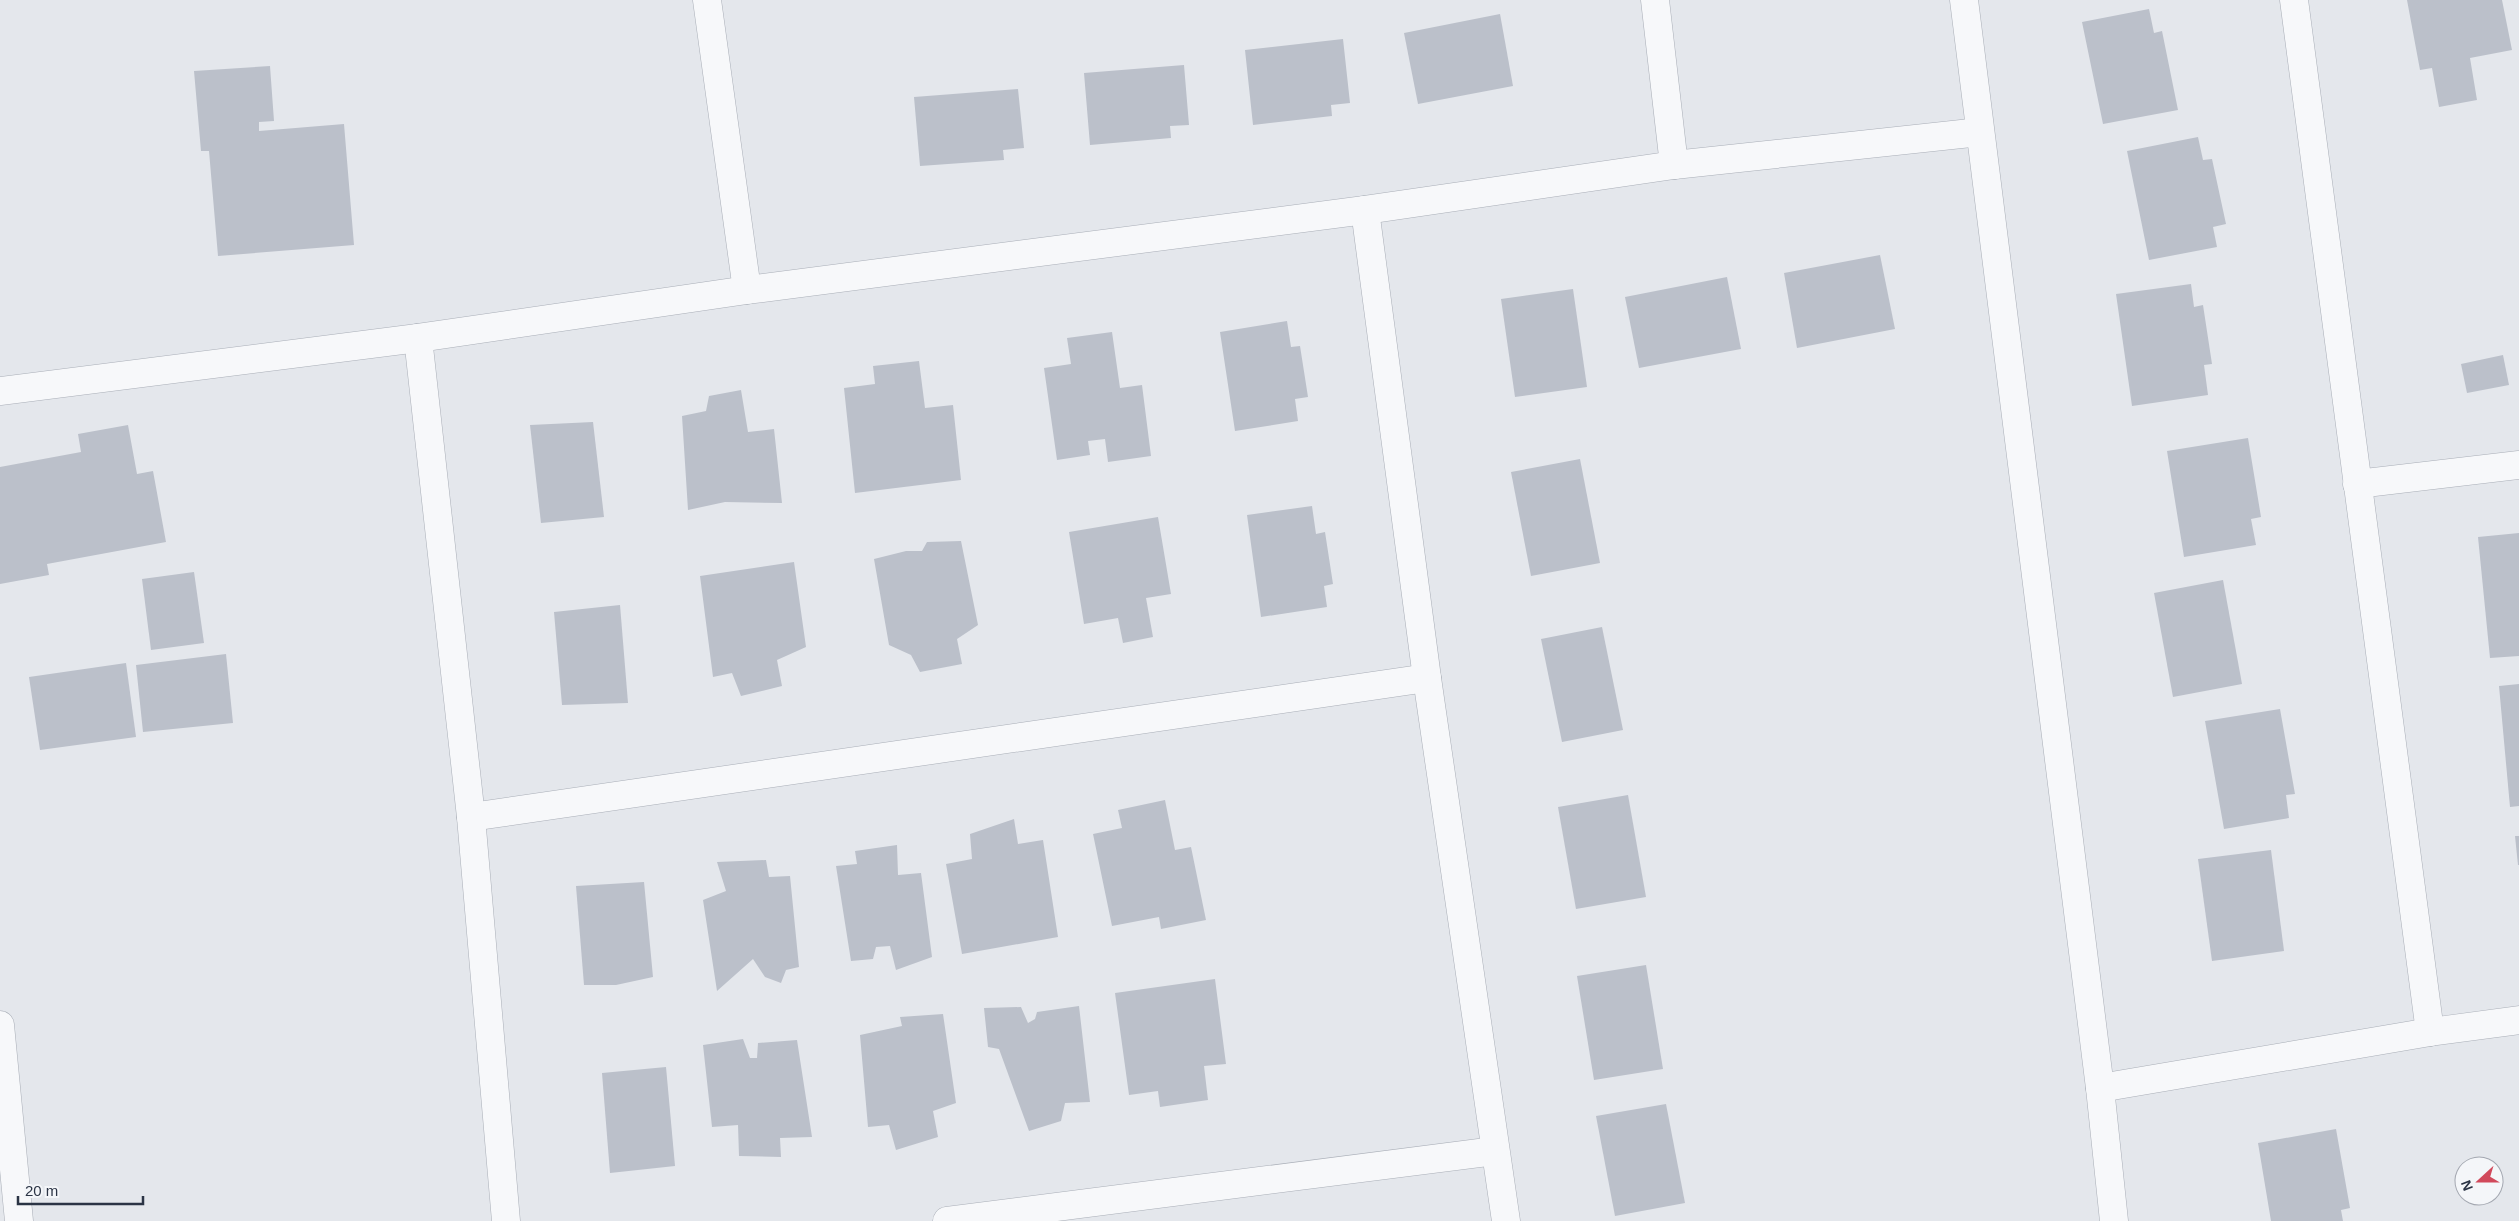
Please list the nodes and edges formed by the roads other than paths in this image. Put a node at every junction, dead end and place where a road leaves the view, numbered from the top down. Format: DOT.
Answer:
graph roads {
  1 [pos="707,0"];
  2 [pos="1654,0"];
  3 [pos="1964,0"];
  4 [pos="2294,0"];
  5 [pos="1980,132"];
  6 [pos="1674,165"];
  7 [pos="1365,210"];
  8 [pos="747,290"];
  9 [pos="418,338"];
  10 [pos="0,391"];
  11 [pos="2519,465"];
  12 [pos="2357,484"];
  13 [pos="1427,678"];
  14 [pos="471,817"];
  15 [pos="2519,1020"];
  16 [pos="0,1025"];
  17 [pos="2430,1032"];
  18 [pos="2100,1088"];
  19 [pos="1494,1151"];
  20 [pos="19,1221"];
  21 [pos="506,1221"];
  22 [pos="947,1221"];
  23 [pos="1506,1221"];
  24 [pos="2114,1221"];
  1 -- 8 [label="street"];
  2 -- 6 [label="street"];
  3 -- 5 [label="street"];
  4 -- 12 [label="street"];
  5 -- 6 [label="street"];
  5 -- 18 [label="street"];
  6 -- 7 [label="street"];
  7 -- 8 [label="street"];
  7 -- 13 [label="street"];
  8 -- 9 [label="street"];
  9 -- 10 [label="street"];
  9 -- 14 [label="street"];
  11 -- 12 [label="street"];
  12 -- 17 [label="street"];
  13 -- 14 [label="street"];
  13 -- 19 [label="street"];
  14 -- 21 [label="street"];
  15 -- 17 [label="street"];
  16 -- 20 [label="street"];
  17 -- 18 [label="street"];
  18 -- 24 [label="street"];
  19 -- 22 [label="street"];
  19 -- 23 [label="street"];
}
